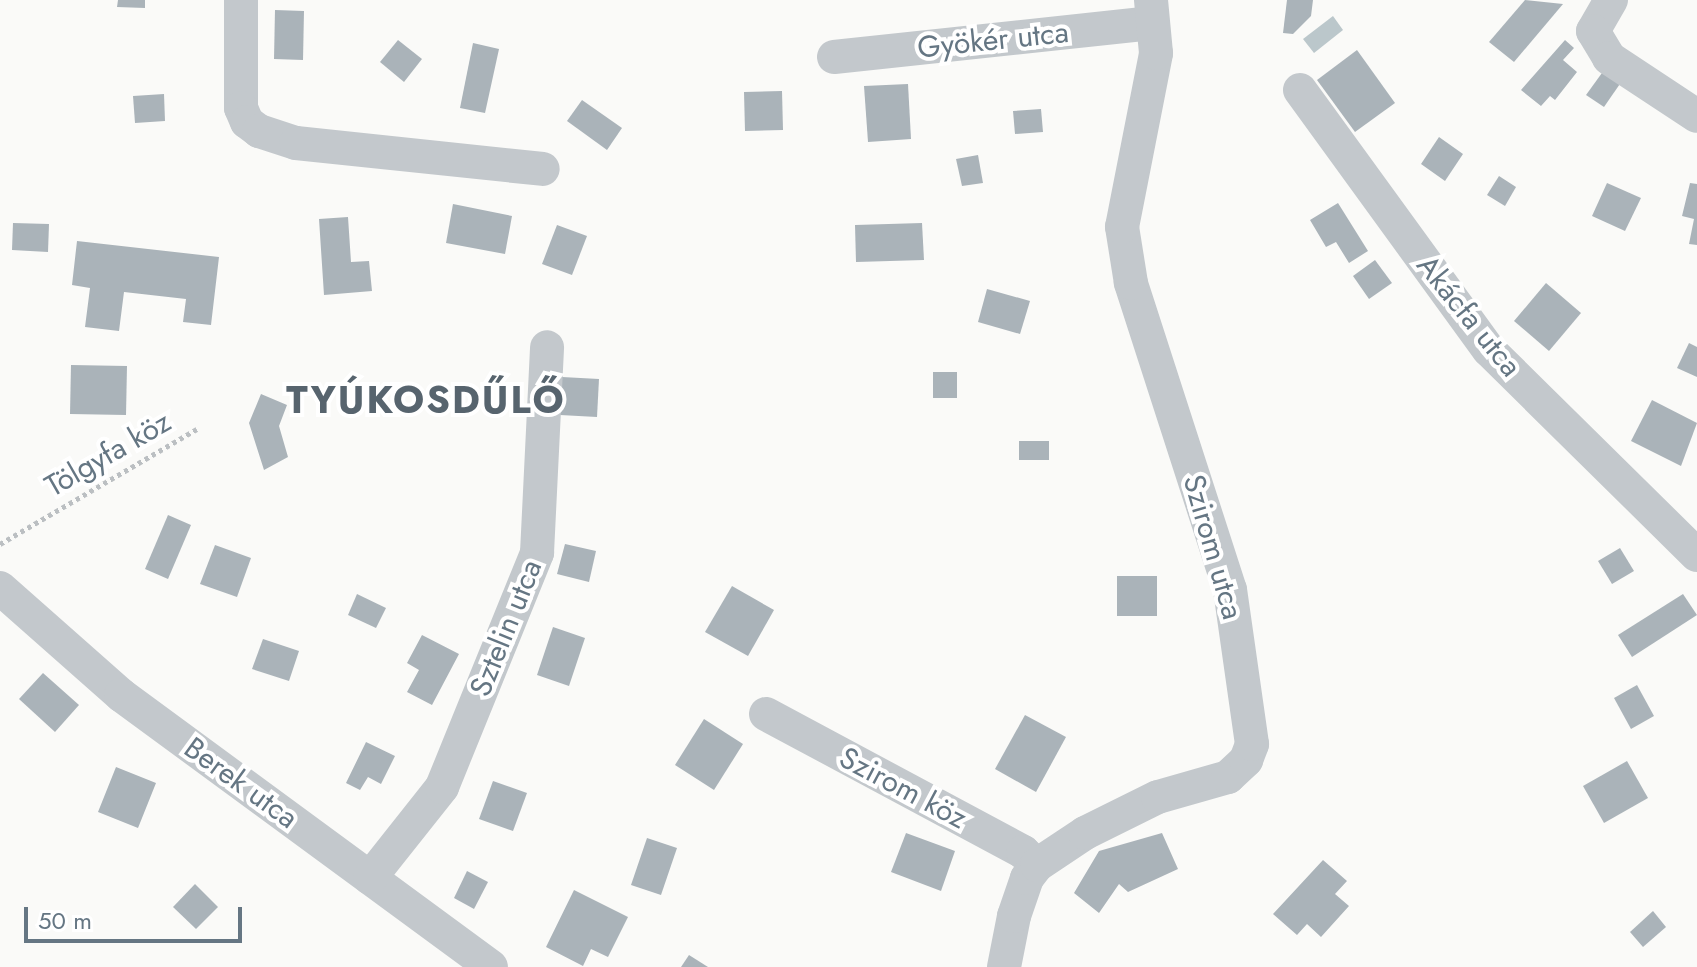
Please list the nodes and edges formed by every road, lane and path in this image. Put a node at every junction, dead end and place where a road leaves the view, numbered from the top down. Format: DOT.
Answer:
graph roads {
  1 [pos="241,0"];
  2 [pos="1611,0"];
  3 [pos="1151,12"];
  4 [pos="834,57"];
  5 [pos="1300,90"];
  6 [pos="1697,116"];
  7 [pos="543,169"];
  8 [pos="547,347"];
  9 [pos="197,429"];
  10 [pos="0,544"];
  11 [pos="1697,555"];
  12 [pos="0,588"];
  13 [pos="766,714"];
  14 [pos="1037,865"];
  15 [pos="370,878"];
  16 [pos="485,965"];
  17 [pos="1004,967"];
  1 -- 7 [label="street"];
  2 -- 6 [label="street"];
  3 -- 4 [label="street, Gyökér utca"];
  3 -- 14 [label="street, Szirom utca"];
  5 -- 11 [label="street, Akácfa utca"];
  8 -- 15 [label="street, Sztelin utca"];
  9 -- 10 [label="path, Tölgyfa köz"];
  12 -- 15 [label="street, Berek utca"];
  13 -- 14 [label="street, Szirom köz"];
  14 -- 17 [label="street, Szirom utca"];
  15 -- 16 [label="street, Berek utca"];
}
